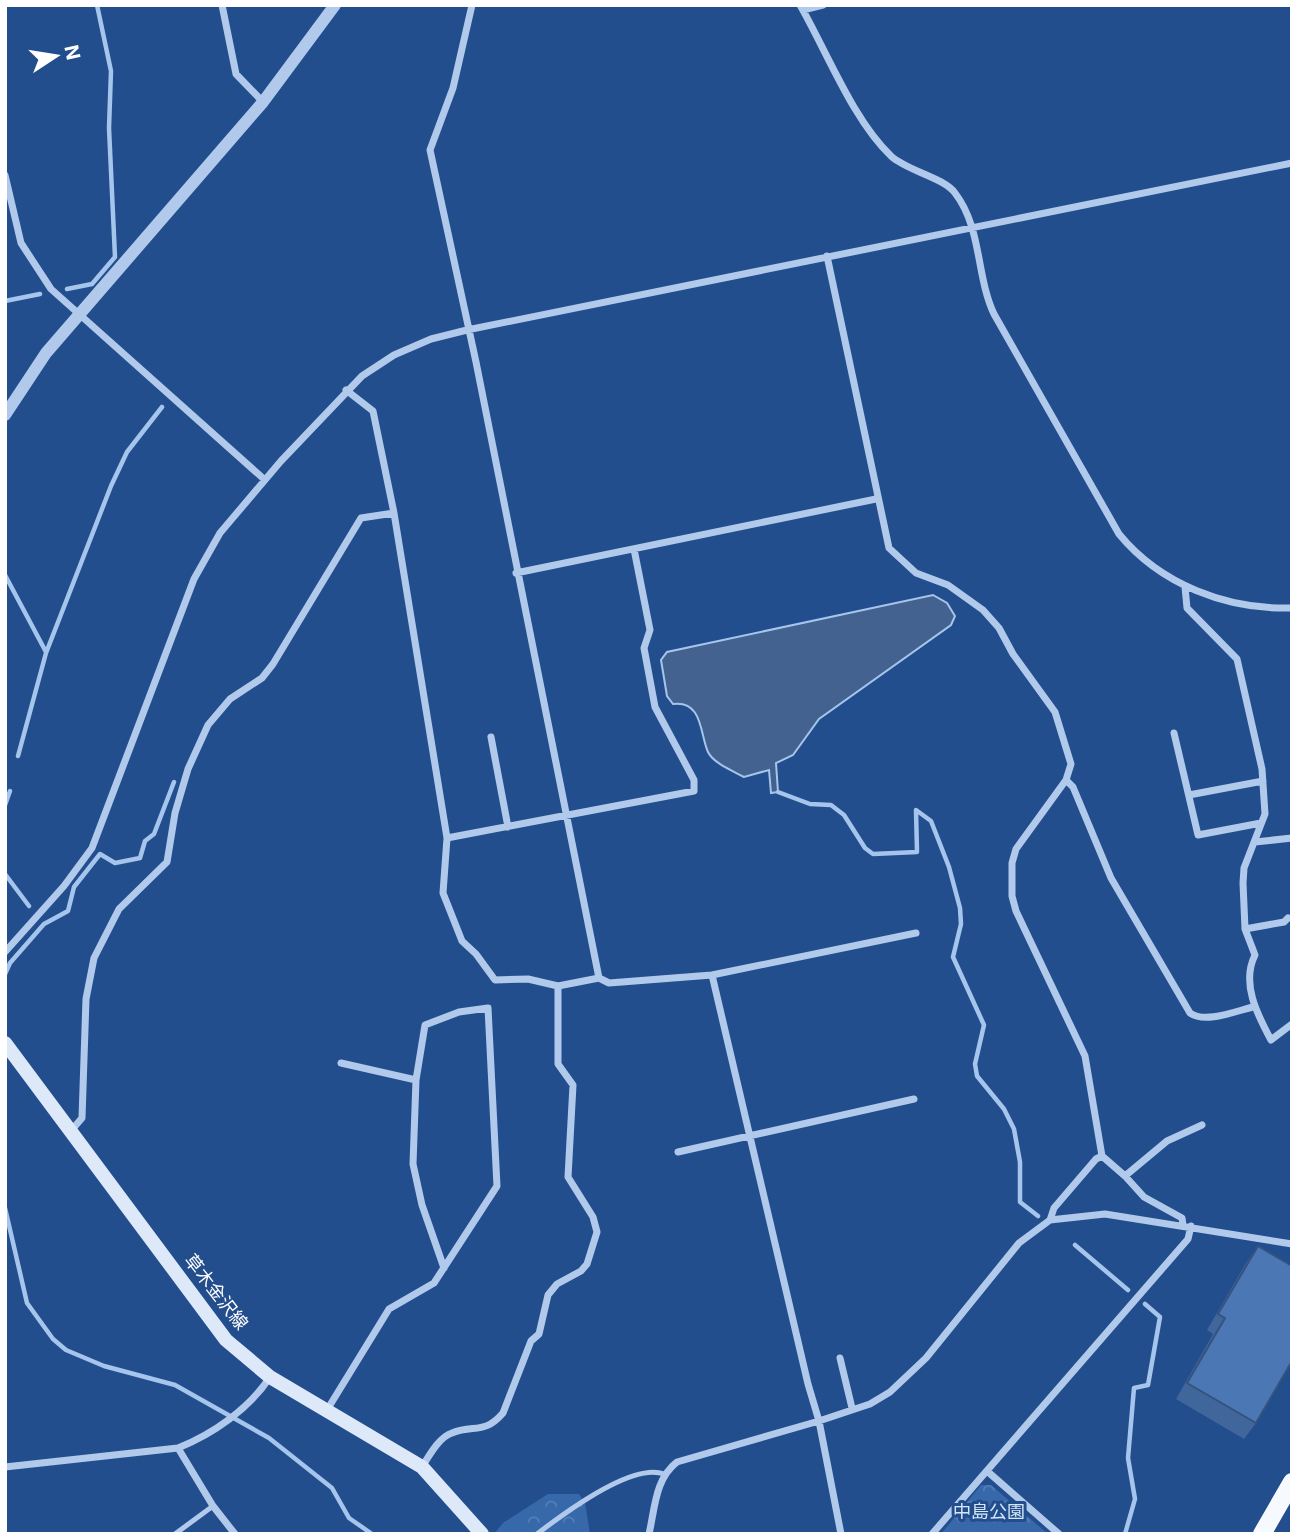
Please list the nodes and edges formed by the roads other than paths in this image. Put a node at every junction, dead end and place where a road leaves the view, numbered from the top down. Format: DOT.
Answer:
graph roads {
  1 [pos="222,5"];
  2 [pos="335,5"];
  3 [pos="472,5"];
  4 [pos="823,5"];
  5 [pos="802,7"];
  6 [pos="262,102"];
  7 [pos="1292,163"];
  8 [pos="5,175"];
  9 [pos="972,228"];
  10 [pos="827,257"];
  11 [pos="80,315"];
  12 [pos="467,330"];
  13 [pos="346,390"];
  14 [pos="5,415"];
  15 [pos="265,480"];
  16 [pos="877,499"];
  17 [pos="394,513"];
  18 [pos="634,549"];
  19 [pos="516,573"];
  20 [pos="1185,587"];
  21 [pos="1292,608"];
  22 [pos="1174,733"];
  23 [pos="491,737"];
  24 [pos="1066,780"];
  25 [pos="1263,781"];
  26 [pos="1189,795"];
  27 [pos="566,816"];
  28 [pos="1261,823"];
  29 [pos="508,827"];
  30 [pos="447,838"];
  31 [pos="1292,838"];
  32 [pos="1255,842"];
  33 [pos="1289,918"];
  34 [pos="1245,929"];
  35 [pos="916,933"];
  36 [pos="5,952"];
  37 [pos="712,975"];
  38 [pos="599,978"];
  39 [pos="558,986"];
  40 [pos="1253,1007"];
  41 [pos="1292,1024"];
  42 [pos="5,1043"];
  43 [pos="341,1063"];
  44 [pos="416,1080"];
  45 [pos="914,1098"];
  46 [pos="1202,1125"];
  47 [pos="70,1132"];
  48 [pos="749,1134"];
  49 [pos="678,1152"];
  50 [pos="1102,1156"];
  51 [pos="1125,1177"];
  52 [pos="1049,1220"];
  53 [pos="1187,1226"];
  54 [pos="1292,1244"];
  55 [pos="443,1268"];
  56 [pos="840,1358"];
  57 [pos="270,1377"];
  58 [pos="852,1408"];
  59 [pos="327,1410"];
  60 [pos="819,1421"];
  61 [pos="178,1448"];
  62 [pos="5,1467"];
  63 [pos="422,1467"];
  64 [pos="987,1472"];
  65 [pos="664,1474"];
  66 [pos="1292,1482"];
  67 [pos="213,1507"];
  68 [pos="175,1534"];
  69 [pos="235,1534"];
  70 [pos="482,1534"];
  71 [pos="537,1534"];
  72 [pos="649,1534"];
  73 [pos="841,1534"];
  74 [pos="932,1534"];
  75 [pos="1059,1534"];
  76 [pos="1262,1534"];
  1 -- 6 [label="street"];
  2 -- 6 [label="street"];
  3 -- 12 [label="street"];
  4 -- 5 [label="street"];
  5 -- 9 [label="street"];
  6 -- 11 [label="street"];
  7 -- 9 [label="street"];
  8 -- 11 [label="street"];
  9 -- 10 [label="street"];
  9 -- 20 [label="street"];
  10 -- 12 [label="street"];
  10 -- 16 [label="street"];
  11 -- 14 [label="street"];
  11 -- 15 [label="street"];
  12 -- 13 [label="street"];
  12 -- 19 [label="street"];
  13 -- 15 [label="street"];
  13 -- 17 [label="street"];
  15 -- 36 [label="street"];
  16 -- 18 [label="street"];
  16 -- 24 [label="street"];
  17 -- 30 [label="street"];
  17 -- 47 [label="street"];
  18 -- 19 [label="street"];
  18 -- 27 [label="street"];
  19 -- 27 [label="street"];
  20 -- 21 [label="street"];
  20 -- 25 [label="street"];
  22 -- 26 [label="street"];
  23 -- 29 [label="street"];
  24 -- 40 [label="street"];
  24 -- 50 [label="street"];
  25 -- 26 [label="street"];
  25 -- 28 [label="street"];
  26 -- 28 [label="street"];
  27 -- 29 [label="street"];
  27 -- 38 [label="street"];
  28 -- 32 [label="street"];
  29 -- 30 [label="street"];
  30 -- 39 [label="street"];
  31 -- 32 [label="street"];
  32 -- 34 [label="street"];
  33 -- 34 [label="street"];
  34 -- 40 [label="street"];
  35 -- 37 [label="street"];
  37 -- 38 [label="street"];
  37 -- 48 [label="street"];
  38 -- 39 [label="street"];
  39 -- 63 [label="street"];
  40 -- 41 [label="street"];
  42 -- 47 [label="main road, 草木金沢線"];
  43 -- 44 [label="street"];
  44 -- 55 [label="street"];
  44 -- 55 [label="street"];
  45 -- 48 [label="street"];
  46 -- 51 [label="street"];
  47 -- 57 [label="main road, 草木金沢線"];
  48 -- 49 [label="street"];
  48 -- 60 [label="street"];
  50 -- 51 [label="street"];
  50 -- 52 [label="street"];
  51 -- 53 [label="street"];
  52 -- 53 [label="street"];
  52 -- 58 [label="street"];
  53 -- 54 [label="street"];
  53 -- 64 [label="street"];
  55 -- 59 [label="street"];
  56 -- 58 [label="street"];
  57 -- 59 [label="main road, 草木金沢線"];
  57 -- 61 [label="street"];
  58 -- 60 [label="street"];
  59 -- 63 [label="main road, 草木金沢線"];
  60 -- 65 [label="street"];
  60 -- 73 [label="street"];
  61 -- 62 [label="street"];
  61 -- 67 [label="street"];
  63 -- 70 [label="main road, 草木金沢線"];
  64 -- 74 [label="street"];
  64 -- 75 [label="street"];
  65 -- 71 [label="lane"];
  65 -- 72 [label="street"];
  66 -- 76 [label="main road"];
  67 -- 68 [label="lane"];
  67 -- 69 [label="street"];
}
